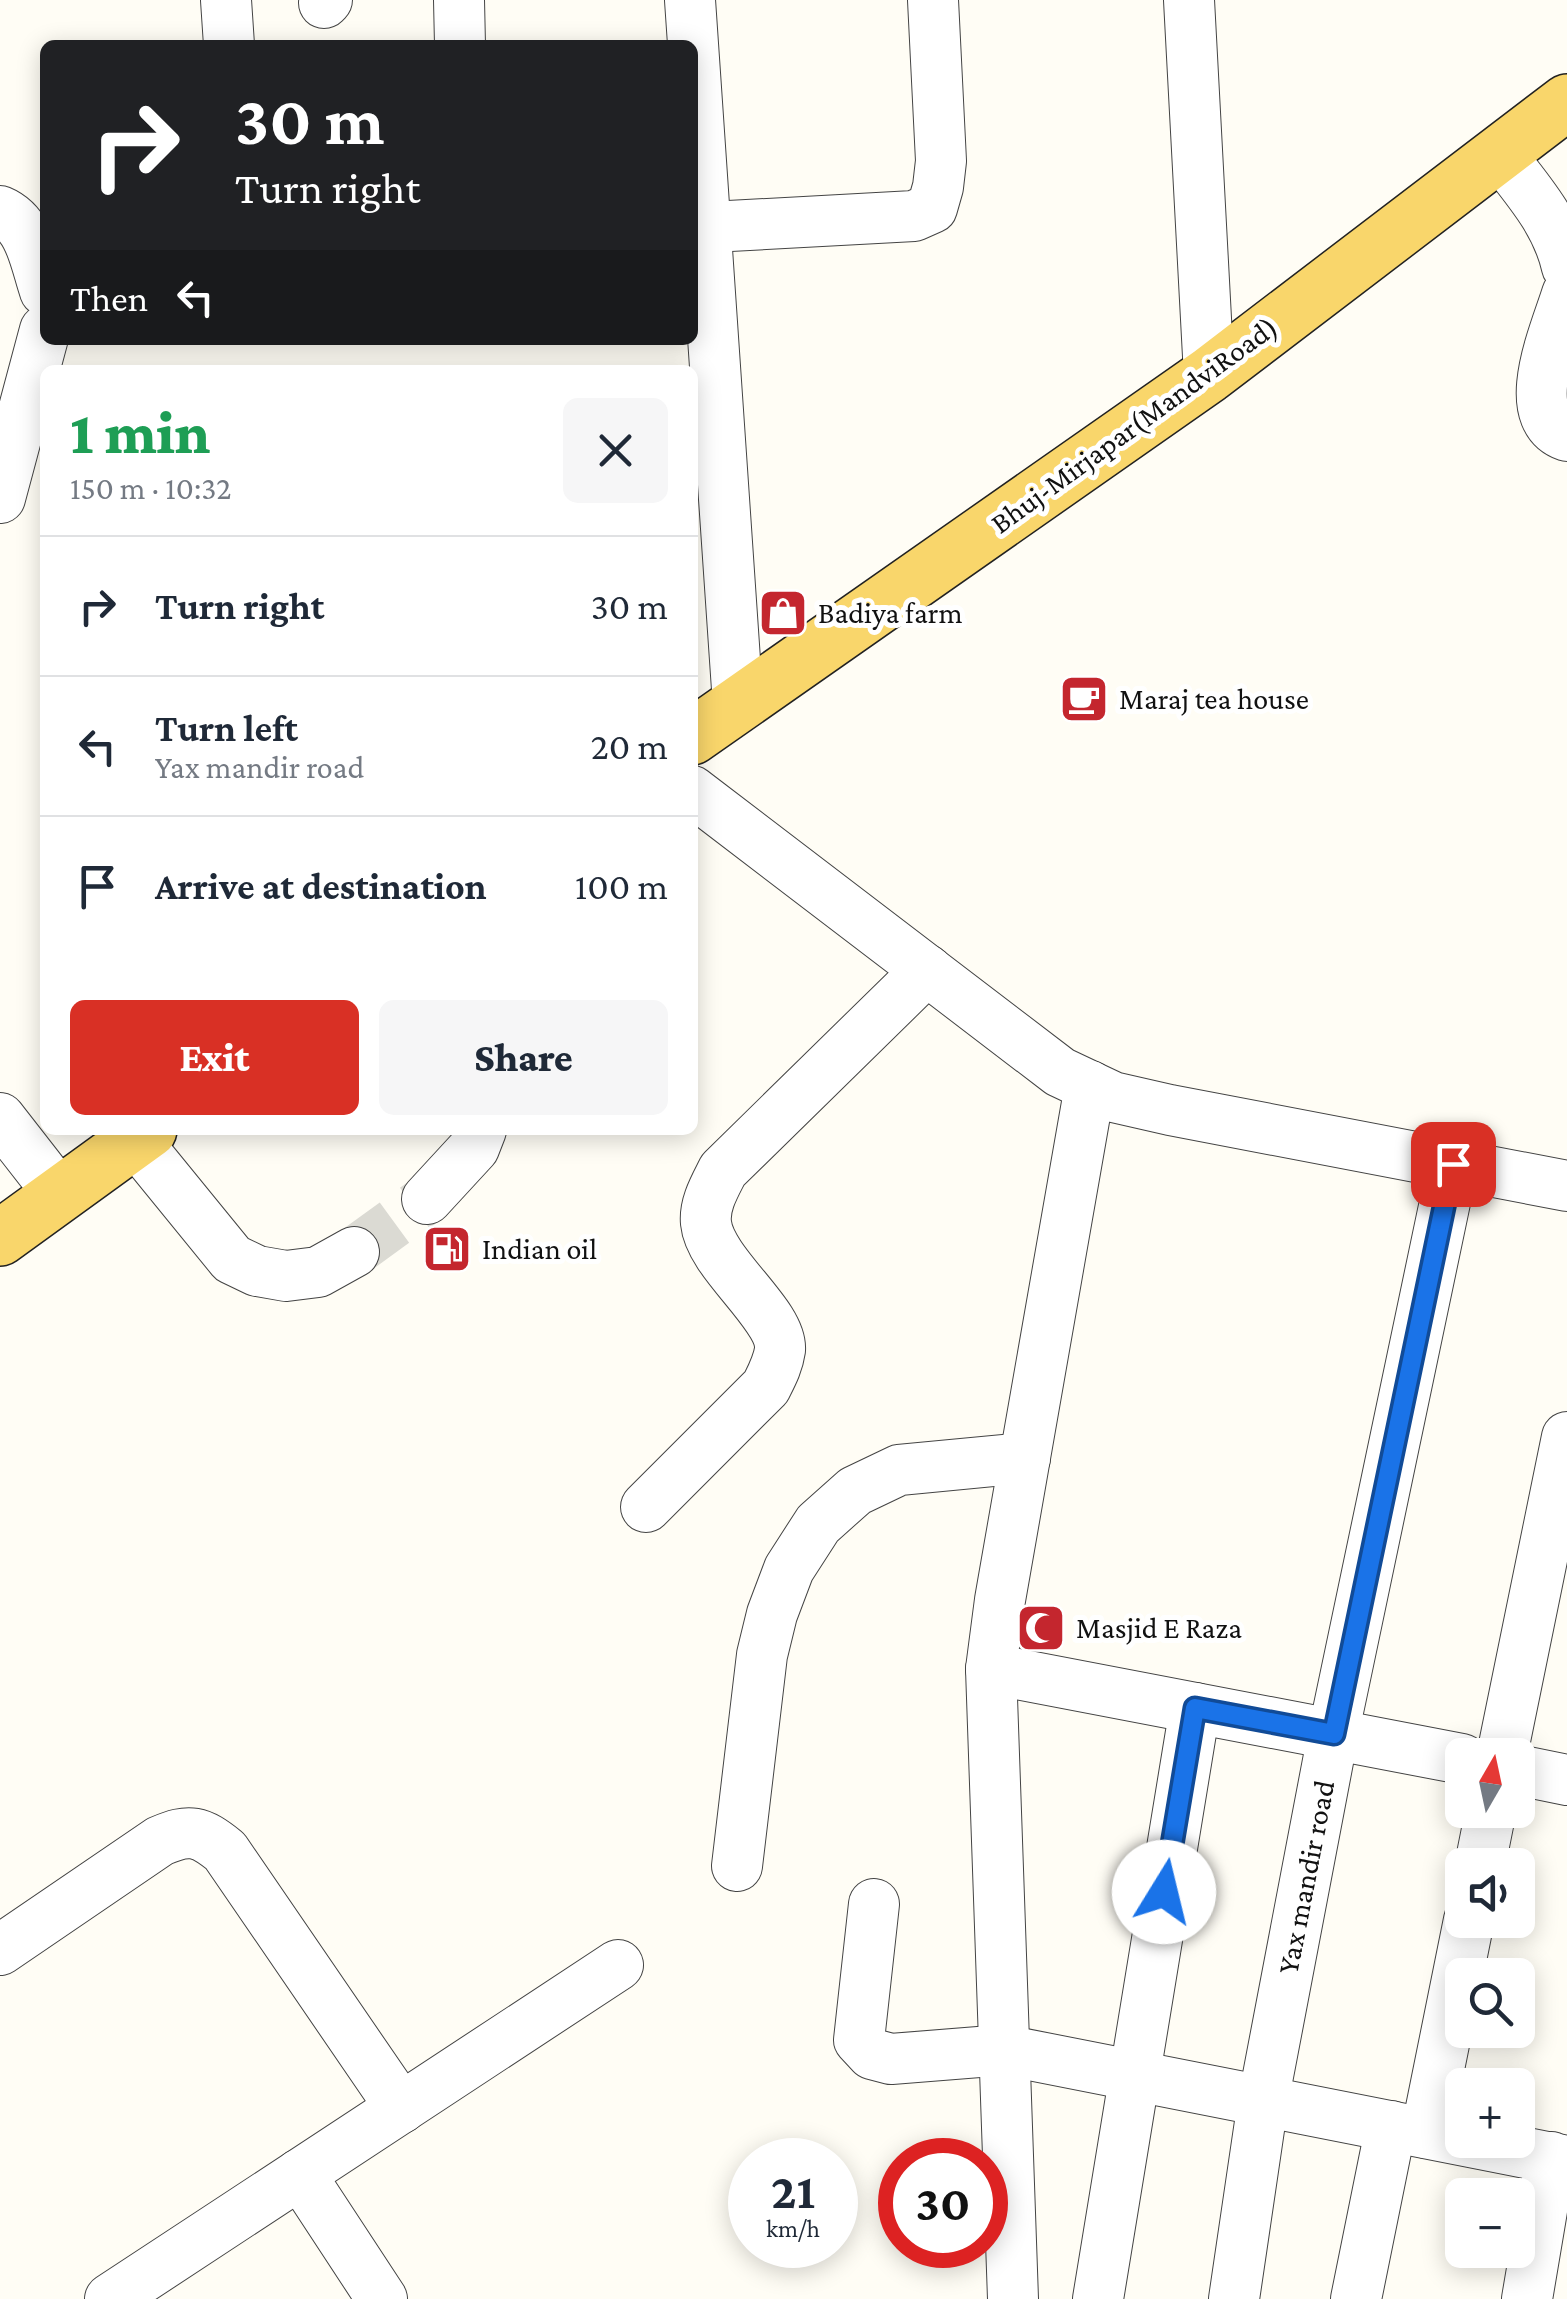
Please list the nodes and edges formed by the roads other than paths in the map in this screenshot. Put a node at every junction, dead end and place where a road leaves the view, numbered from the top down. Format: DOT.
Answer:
graph roads {
  1 [pos="226,0"];
  2 [pos="458,0"];
  3 [pos="690,0"];
  4 [pos="933,0"];
  5 [pos="1189,0"];
  6 [pos="228,40"];
  7 [pos="460,40"];
  8 [pos="692,40"];
  9 [pos="1567,102"];
  10 [pos="1499,152"];
  11 [pos="698,203"];
  12 [pos="0,211"];
  13 [pos="699,228"];
  14 [pos="1567,267"];
  15 [pos="40,277"];
  16 [pos="1567,294"];
  17 [pos="41,345"];
  18 [pos="1209,375"];
  19 [pos="1567,436"];
  20 [pos="0,498"];
  21 [pos="738,704"];
  22 [pos="698,733"];
  23 [pos="698,796"];
  24 [pos="927,970"];
  25 [pos="1090,1086"];
  26 [pos="0,1118"];
  27 [pos="142,1135"];
  28 [pos="479,1135"];
  29 [pos="1453,1164"];
  30 [pos="1567,1186"];
  31 [pos="60,1195"];
  32 [pos="427,1199"];
  33 [pos="0,1238"];
  34 [pos="354,1252"];
  35 [pos="1567,1438"];
  36 [pos="1025,1458"];
  37 [pos="646,1507"];
  38 [pos="991,1669"];
  39 [pos="1195,1708"];
  40 [pos="1334,1734"];
  41 [pos="1505,1738"];
  42 [pos="1445,1757"];
  43 [pos="1535,1773"];
  44 [pos="1567,1780"];
  45 [pos="736,1866"];
  46 [pos="874,1904"];
  47 [pos="1464,1938"];
  48 [pos="0,1950"];
  49 [pos="618,1965"];
  50 [pos="1004,2050"];
  51 [pos="1134,2076"];
  52 [pos="1263,2102"];
  53 [pos="401,2108"];
  54 [pos="1408,2130"];
  55 [pos="1559,2159"];
  56 [pos="300,2174"];
  57 [pos="110,2299"];
  58 [pos="382,2299"];
  59 [pos="1013,2299"];
  60 [pos="1098,2299"];
  61 [pos="1234,2299"];
  62 [pos="1356,2299"];
  63 [pos="1527,2299"];
  1 -- 6 [label="street"];
  2 -- 7 [label="street"];
  3 -- 8 [label="street"];
  4 -- 13 [label="street"];
  5 -- 18 [label="street"];
  9 -- 10 [label="main road, Bhuj-Mirjapar(MandviRoad)"];
  10 -- 14 [label="street"];
  10 -- 18 [label="main road, Bhuj-Mirjapar(MandviRoad)"];
  11 -- 13 [label="street"];
  12 -- 15 [label="street"];
  13 -- 21 [label="street"];
  16 -- 19 [label="street"];
  17 -- 20 [label="street"];
  18 -- 21 [label="main road, Bhuj-Mirjapar(MandviRoad)"];
  21 -- 22 [label="main road, Bhuj-Mirjapar(MandviRoad)"];
  23 -- 24 [label="street"];
  24 -- 25 [label="street"];
  24 -- 37 [label="street"];
  25 -- 29 [label="street"];
  25 -- 36 [label="street"];
  26 -- 31 [label="street"];
  27 -- 31 [label="main road"];
  27 -- 34 [label="street"];
  28 -- 32 [label="street"];
  29 -- 30 [label="street"];
  29 -- 40 [label="street, Yax mandir road"];
  31 -- 33 [label="main road"];
  35 -- 41 [label="street"];
  36 -- 38 [label="street"];
  36 -- 45 [label="street"];
  38 -- 39 [label="street"];
  38 -- 50 [label="street"];
  39 -- 40 [label="street"];
  39 -- 51 [label="street"];
  40 -- 42 [label="street"];
  40 -- 52 [label="street, Yax mandir road"];
  43 -- 44 [label="street"];
  46 -- 50 [label="street"];
  47 -- 54 [label="street"];
  48 -- 53 [label="street"];
  49 -- 53 [label="street"];
  50 -- 51 [label="street"];
  50 -- 59 [label="street"];
  51 -- 52 [label="street"];
  51 -- 60 [label="street"];
  52 -- 54 [label="street"];
  52 -- 61 [label="street, Yax mandir road"];
  53 -- 56 [label="street"];
  54 -- 55 [label="street"];
  54 -- 62 [label="street"];
  55 -- 63 [label="street"];
  56 -- 57 [label="street"];
  56 -- 58 [label="street"];
}
